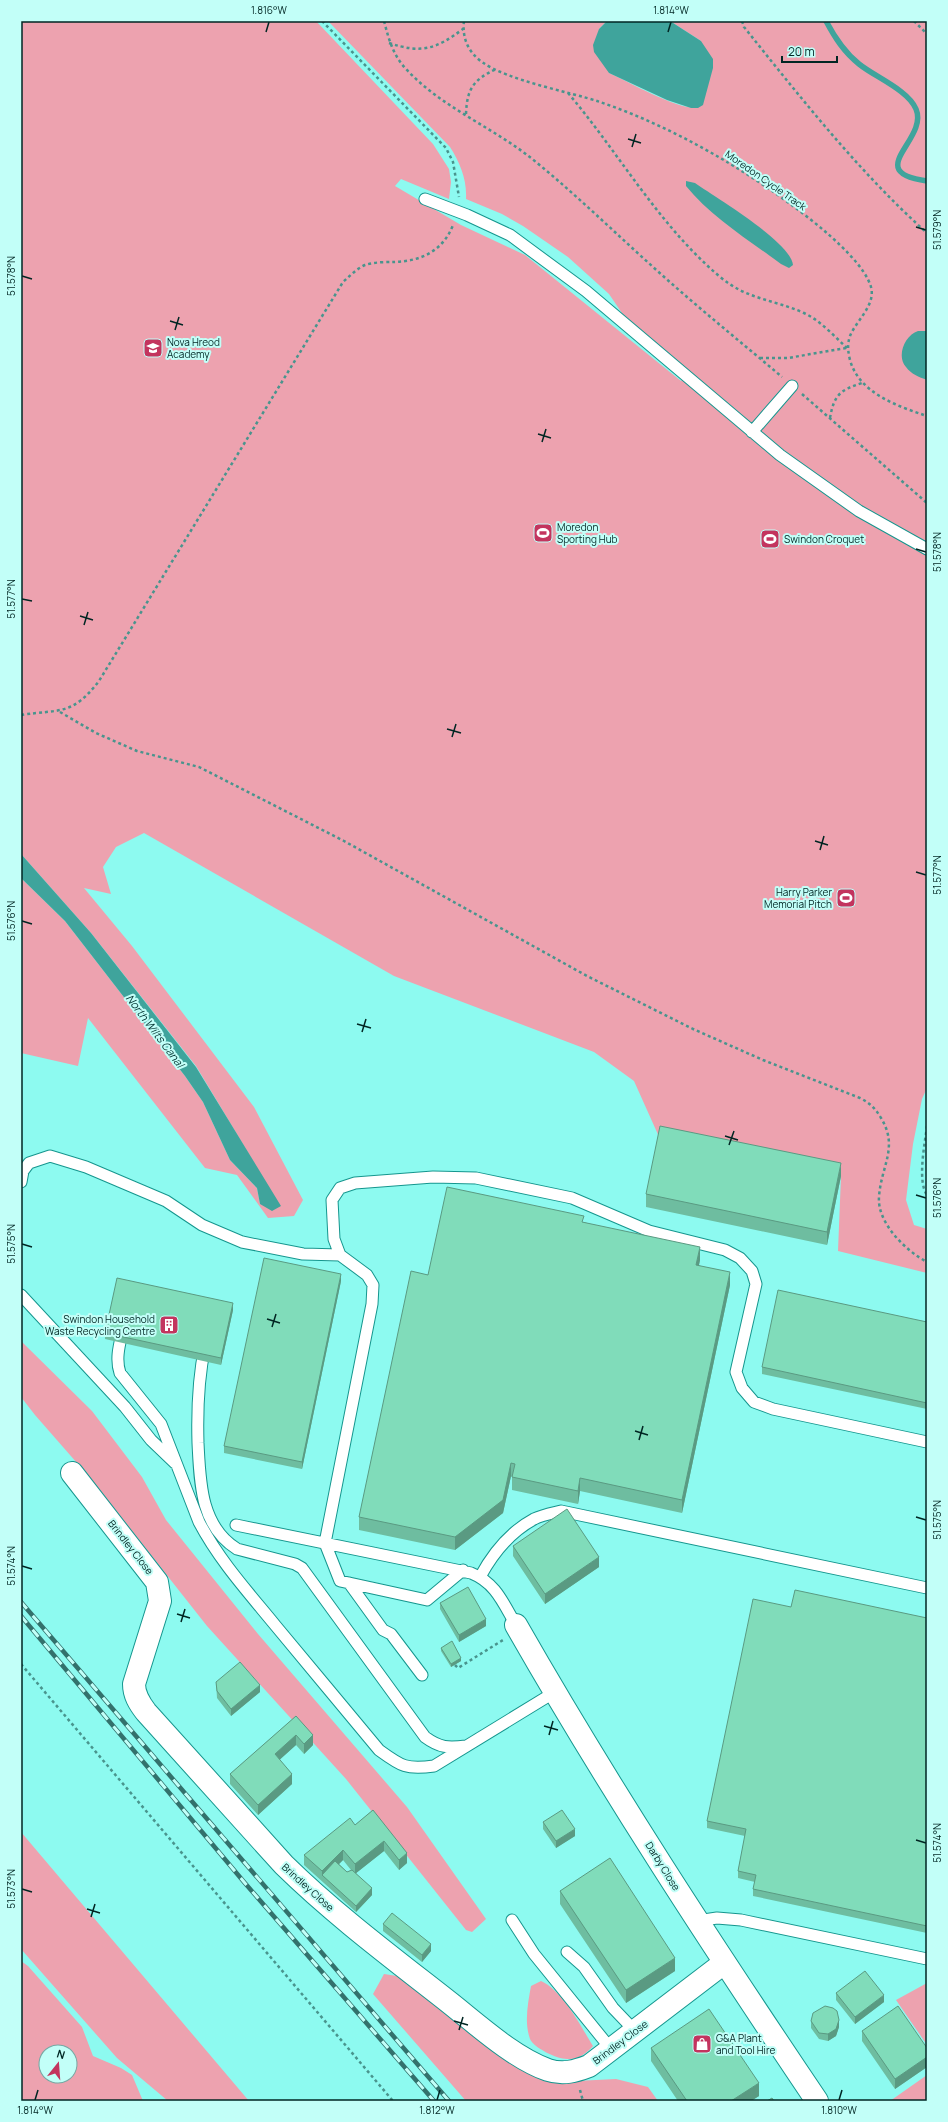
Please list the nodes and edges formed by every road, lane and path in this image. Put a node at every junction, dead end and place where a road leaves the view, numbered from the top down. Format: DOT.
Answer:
graph roads {
  1 [pos="322,21"];
  2 [pos="384,21"];
  3 [pos="464,21"];
  4 [pos="742,21"];
  5 [pos="914,21"];
  6 [pos="463,29"];
  7 [pos="927,34"];
  8 [pos="389,43"];
  9 [pos="496,70"];
  10 [pos="568,92"];
  11 [pos="466,115"];
  12 [pos="425,199"];
  13 [pos="458,212"];
  14 [pos="927,232"];
  15 [pos="847,348"];
  16 [pos="759,358"];
  17 [pos="862,383"];
  18 [pos="792,386"];
  19 [pos="927,416"];
  20 [pos="830,418"];
  21 [pos="752,432"];
  22 [pos="927,503"];
  23 [pos="927,548"];
  24 [pos="60,712"];
  25 [pos="21,716"];
  26 [pos="927,1126"];
  27 [pos="21,1182"];
  28 [pos="927,1195"];
  29 [pos="340,1255"];
  30 [pos="927,1262"];
  31 [pos="21,1295"];
  32 [pos="127,1317"];
  33 [pos="206,1334"];
  34 [pos="927,1442"];
  35 [pos="177,1465"];
  36 [pos="72,1473"];
  37 [pos="236,1526"];
  38 [pos="325,1543"];
  39 [pos="462,1570"];
  40 [pos="480,1577"];
  41 [pos="349,1583"];
  42 [pos="927,1588"];
  43 [pos="512,1631"];
  44 [pos="21,1664"];
  45 [pos="455,1665"];
  46 [pos="422,1675"];
  47 [pos="555,1692"];
  48 [pos="466,1746"];
  49 [pos="512,1920"];
  50 [pos="697,1921"];
  51 [pos="567,1952"];
  52 [pos="927,1959"];
  53 [pos="724,1963"];
  54 [pos="635,2031"];
  55 [pos="611,2049"];
  56 [pos="582,2095"];
  57 [pos="393,2101"];
  58 [pos="583,2101"];
  59 [pos="817,2101"];
  1 -- 13 [label="path"];
  2 -- 8 [label="path"];
  3 -- 6 [label="path, Moredon Cycle Track"];
  4 -- 14 [label="path"];
  5 -- 7 [label="path"];
  6 -- 8 [label="path"];
  6 -- 9 [label="path, Moredon Cycle Track"];
  8 -- 11 [label="path"];
  9 -- 10 [label="path, Moredon Cycle Track"];
  9 -- 11 [label="path"];
  10 -- 15 [label="path"];
  10 -- 15 [label="path, Moredon Cycle Track"];
  11 -- 16 [label="path"];
  12 -- 13 [label="lane"];
  13 -- 21 [label="lane"];
  13 -- 24 [label="path"];
  15 -- 16 [label="path"];
  15 -- 17 [label="path"];
  16 -- 18 [label="path"];
  17 -- 19 [label="path"];
  17 -- 20 [label="path"];
  18 -- 20 [label="path"];
  18 -- 21 [label="lane"];
  20 -- 22 [label="path"];
  21 -- 23 [label="lane"];
  24 -- 25 [label="path"];
  24 -- 30 [label="path"];
  26 -- 28 [label="path"];
  27 -- 29 [label="lane"];
  29 -- 34 [label="lane"];
  29 -- 38 [label="lane"];
  31 -- 35 [label="lane"];
  32 -- 35 [label="lane"];
  33 -- 48 [label="lane"];
  35 -- 48 [label="lane"];
  36 -- 55 [label="street, Brindley Close"];
  37 -- 38 [label="lane"];
  38 -- 39 [label="lane"];
  38 -- 41 [label="lane"];
  39 -- 40 [label="lane"];
  39 -- 41 [label="lane"];
  40 -- 42 [label="lane"];
  40 -- 43 [label="lane"];
  41 -- 46 [label="lane"];
  43 -- 45 [label="path"];
  43 -- 47 [label="street, Darby Close"];
  44 -- 57 [label="path"];
  47 -- 48 [label="lane"];
  47 -- 50 [label="street, Darby Close"];
  49 -- 55 [label="lane"];
  50 -- 52 [label="lane"];
  50 -- 53 [label="street, Darby Close"];
  51 -- 54 [label="lane"];
  53 -- 54 [label="street, Brindley Close"];
  53 -- 59 [label="street, Darby Close"];
  54 -- 55 [label="street, Brindley Close"];
  56 -- 58 [label="path"];
}
